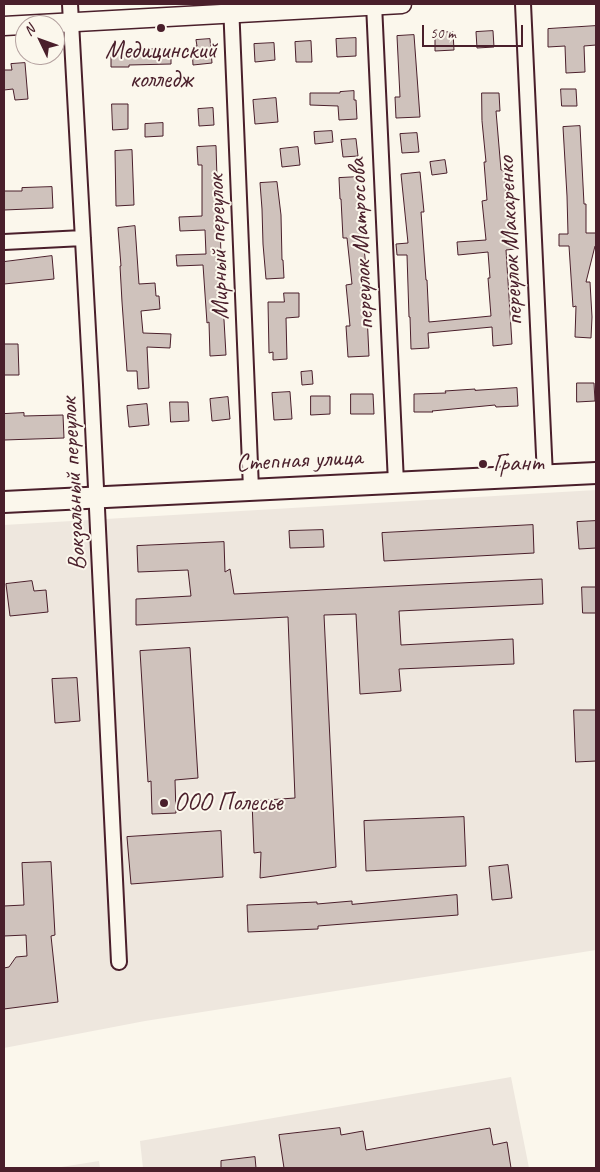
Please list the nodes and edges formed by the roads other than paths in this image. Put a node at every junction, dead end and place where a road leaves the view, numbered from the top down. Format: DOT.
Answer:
graph roads {
  1 [pos="70,4"];
  2 [pos="374,4"];
  3 [pos="402,4"];
  4 [pos="523,4"];
  5 [pos="232,9"];
  6 [pos="71,22"];
  7 [pos="4,26"];
  8 [pos="84,238"];
  9 [pos="4,242"];
  10 [pos="596,473"];
  11 [pos="545,476"];
  12 [pos="396,483"];
  13 [pos="251,489"];
  14 [pos="97,497"];
  15 [pos="4,502"];
  16 [pos="118,962"];
  1 -- 6 [label="street, Вокзальный переулок"];
  2 -- 3 [label="street"];
  2 -- 5 [label="street"];
  2 -- 12 [label="street, переулок Матросова"];
  4 -- 11 [label="street, переулок Макаренко"];
  5 -- 6 [label="street"];
  5 -- 13 [label="street, Мирный переулок"];
  6 -- 7 [label="street"];
  6 -- 8 [label="street, Вокзальный переулок"];
  8 -- 9 [label="street"];
  8 -- 14 [label="street, Вокзальный переулок"];
  10 -- 11 [label="main road, Степная улица"];
  11 -- 12 [label="main road, Степная улица"];
  12 -- 13 [label="main road, Степная улица"];
  13 -- 14 [label="main road, Степная улица"];
  14 -- 15 [label="main road, Степная улица"];
  14 -- 16 [label="street, Вокзальный переулок"];
}
